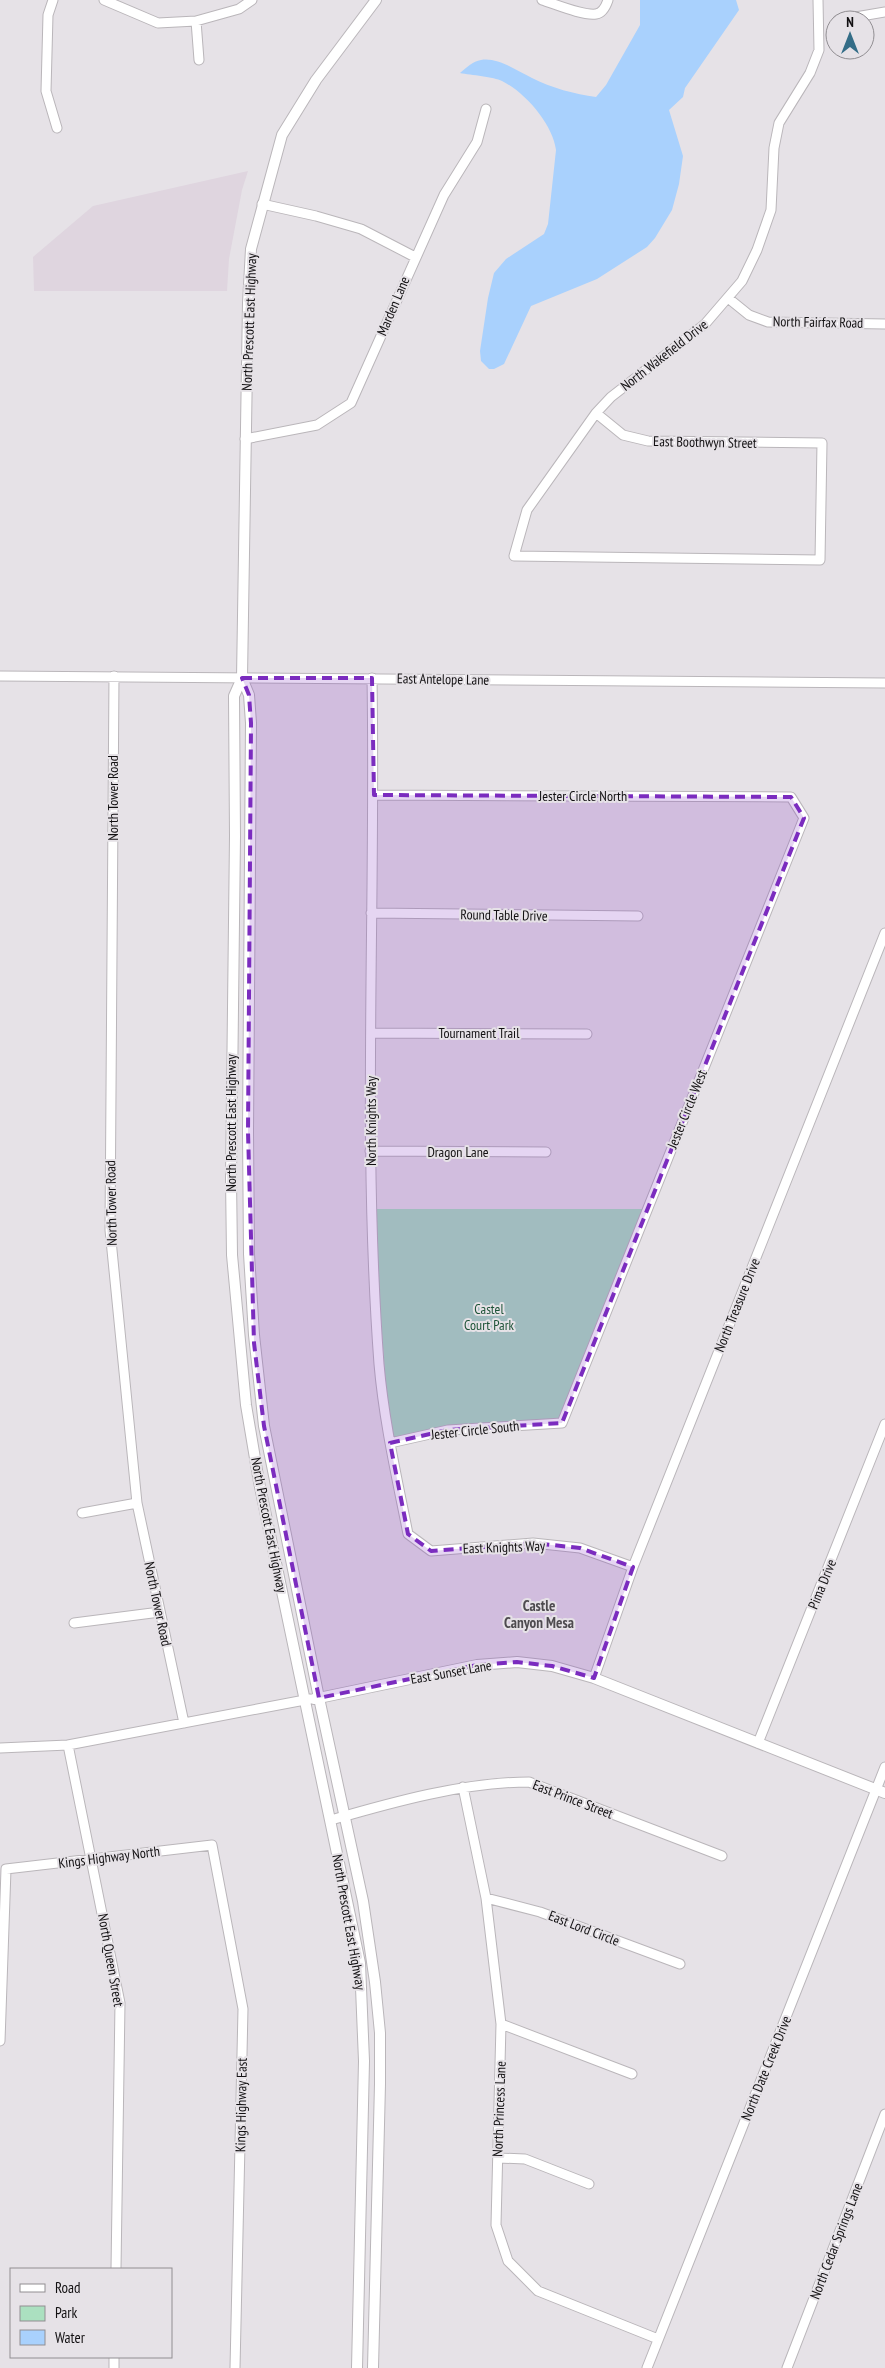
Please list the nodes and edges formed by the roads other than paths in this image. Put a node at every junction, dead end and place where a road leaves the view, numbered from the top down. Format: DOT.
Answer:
graph roads {
  1 [pos="53,0"];
  2 [pos="104,0"];
  3 [pos="252,0"];
  4 [pos="376,0"];
  5 [pos="542,0"];
  6 [pos="608,0"];
  7 [pos="818,0"];
  8 [pos="196,21"];
  9 [pos="825,22"];
  10 [pos="820,23"];
  11 [pos="199,60"];
  12 [pos="486,109"];
  13 [pos="57,128"];
  14 [pos="262,204"];
  15 [pos="415,257"];
  16 [pos="728,298"];
  17 [pos="885,324"];
  18 [pos="596,413"];
  19 [pos="246,439"];
  20 [pos="514,556"];
  21 [pos="0,676"];
  22 [pos="114,676"];
  23 [pos="242,678"];
  24 [pos="372,678"];
  25 [pos="885,683"];
  26 [pos="374,796"];
  27 [pos="791,797"];
  28 [pos="371,914"];
  29 [pos="638,916"];
  30 [pos="885,933"];
  31 [pos="232,1029"];
  32 [pos="248,1030"];
  33 [pos="371,1033"];
  34 [pos="587,1034"];
  35 [pos="370,1152"];
  36 [pos="546,1152"];
  37 [pos="254,1334"];
  38 [pos="239,1336"];
  39 [pos="562,1423"];
  40 [pos="885,1424"];
  41 [pos="390,1443"];
  42 [pos="137,1503"];
  43 [pos="82,1513"];
  44 [pos="431,1551"];
  45 [pos="633,1567"];
  46 [pos="160,1612"];
  47 [pos="74,1623"];
  48 [pos="594,1678"];
  49 [pos="311,1699"];
  50 [pos="184,1723"];
  51 [pos="758,1743"];
  52 [pos="68,1745"];
  53 [pos="0,1748"];
  54 [pos="885,1767"];
  55 [pos="463,1787"];
  56 [pos="881,1791"];
  57 [pos="344,1816"];
  58 [pos="331,1820"];
  59 [pos="212,1845"];
  60 [pos="722,1856"];
  61 [pos="92,1860"];
  62 [pos="486,1898"];
  63 [pos="680,1964"];
  64 [pos="501,2024"];
  65 [pos="0,2041"];
  66 [pos="632,2074"];
  67 [pos="885,2114"];
  68 [pos="363,2120"];
  69 [pos="378,2120"];
  70 [pos="498,2158"];
  71 [pos="589,2184"];
  72 [pos="116,2268"];
  73 [pos="658,2338"];
  74 [pos="235,2368"];
  75 [pos="357,2368"];
  76 [pos="373,2368"];
  77 [pos="647,2368"];
  78 [pos="787,2368"];
  1 -- 13 [label="street"];
  2 -- 8 [label="street"];
  3 -- 8 [label="street"];
  4 -- 14 [label="street, North Prescott East Highway"];
  5 -- 6 [label="street"];
  7 -- 10 [label="street, North Wakefield Drive"];
  8 -- 11 [label="street"];
  9 -- 10 [label="street"];
  10 -- 16 [label="street, North Wakefield Drive"];
  12 -- 15 [label="street, Marden Lane"];
  14 -- 15 [label="street"];
  14 -- 19 [label="street, North Prescott East Highway"];
  15 -- 19 [label="street, Marden Lane"];
  16 -- 17 [label="street, North Fairfax Road"];
  16 -- 18 [label="street, North Wakefield Drive"];
  18 -- 20 [label="street, North Wakefield Drive"];
  18 -- 20 [label="street, East Boothwyn Street"];
  19 -- 23 [label="street, North Prescott East Highway"];
  21 -- 22 [label="street, East Antelope Lane"];
  22 -- 23 [label="street, East Antelope Lane"];
  22 -- 42 [label="street, North Tower Road"];
  23 -- 24 [label="street, East Antelope Lane"];
  23 -- 31 [label="street, North Prescott East Highway"];
  23 -- 32 [label="street, North Prescott East Highway"];
  24 -- 25 [label="street, East Antelope Lane"];
  24 -- 26 [label="street, North Knights Way"];
  26 -- 27 [label="street, Jester Circle North"];
  26 -- 28 [label="street, North Knights Way"];
  27 -- 39 [label="street, Jester Circle West"];
  28 -- 29 [label="street, Round Table Drive"];
  28 -- 33 [label="street, North Knights Way"];
  30 -- 45 [label="street, North Treasure Drive"];
  31 -- 32 [label="street"];
  31 -- 38 [label="street, North Prescott East Highway"];
  32 -- 37 [label="street, North Prescott East Highway"];
  33 -- 34 [label="street, Tournament Trail"];
  33 -- 35 [label="street, North Knights Way"];
  35 -- 36 [label="street, Dragon Lane"];
  35 -- 41 [label="street, North Knights Way"];
  37 -- 38 [label="street"];
  37 -- 49 [label="street, North Prescott East Highway"];
  38 -- 49 [label="street, North Prescott East Highway"];
  39 -- 41 [label="street, Jester Circle South"];
  40 -- 51 [label="street, Pima Drive"];
  41 -- 44 [label="street, North Knights Way"];
  42 -- 43 [label="street"];
  42 -- 46 [label="street, North Tower Road"];
  44 -- 45 [label="street, East Knights Way"];
  45 -- 48 [label="street, North Treasure Drive"];
  46 -- 47 [label="street"];
  46 -- 50 [label="street, North Tower Road"];
  48 -- 49 [label="street, East Sunset Lane"];
  48 -- 51 [label="street, East Sunset Lane"];
  49 -- 50 [label="street, East Sunset Lane"];
  49 -- 57 [label="street, North Prescott East Highway"];
  49 -- 58 [label="street, North Prescott East Highway"];
  50 -- 52 [label="street, East Sunset Lane"];
  51 -- 56 [label="street, East Sunset Lane"];
  52 -- 53 [label="street, East Sunset Lane"];
  52 -- 61 [label="street, North Queen Street"];
  54 -- 56 [label="street, North Date Creek Drive"];
  55 -- 57 [label="street, East Prince Street"];
  55 -- 60 [label="street, East Prince Street"];
  55 -- 62 [label="street, North Princess Lane"];
  56 -- 73 [label="street, North Date Creek Drive"];
  57 -- 58 [label="street, East Prince Street"];
  57 -- 69 [label="street, North Prescott East Highway"];
  58 -- 68 [label="street, North Prescott East Highway"];
  59 -- 61 [label="street, Kings Highway North"];
  59 -- 74 [label="street, Kings Highway East"];
  61 -- 65 [label="street, Kings Highway North"];
  61 -- 72 [label="street, North Queen Street"];
  62 -- 63 [label="street, East Lord Circle"];
  62 -- 64 [label="street, North Princess Lane"];
  64 -- 66 [label="street"];
  64 -- 70 [label="street, North Princess Lane"];
  67 -- 78 [label="street, North Cedar Springs Lane"];
  68 -- 69 [label="street"];
  68 -- 75 [label="street, North Prescott East Highway"];
  69 -- 76 [label="street, North Prescott East Highway"];
  70 -- 71 [label="street"];
  70 -- 73 [label="street, North Princess Lane"];
  73 -- 77 [label="street, North Date Creek Drive"];
}
